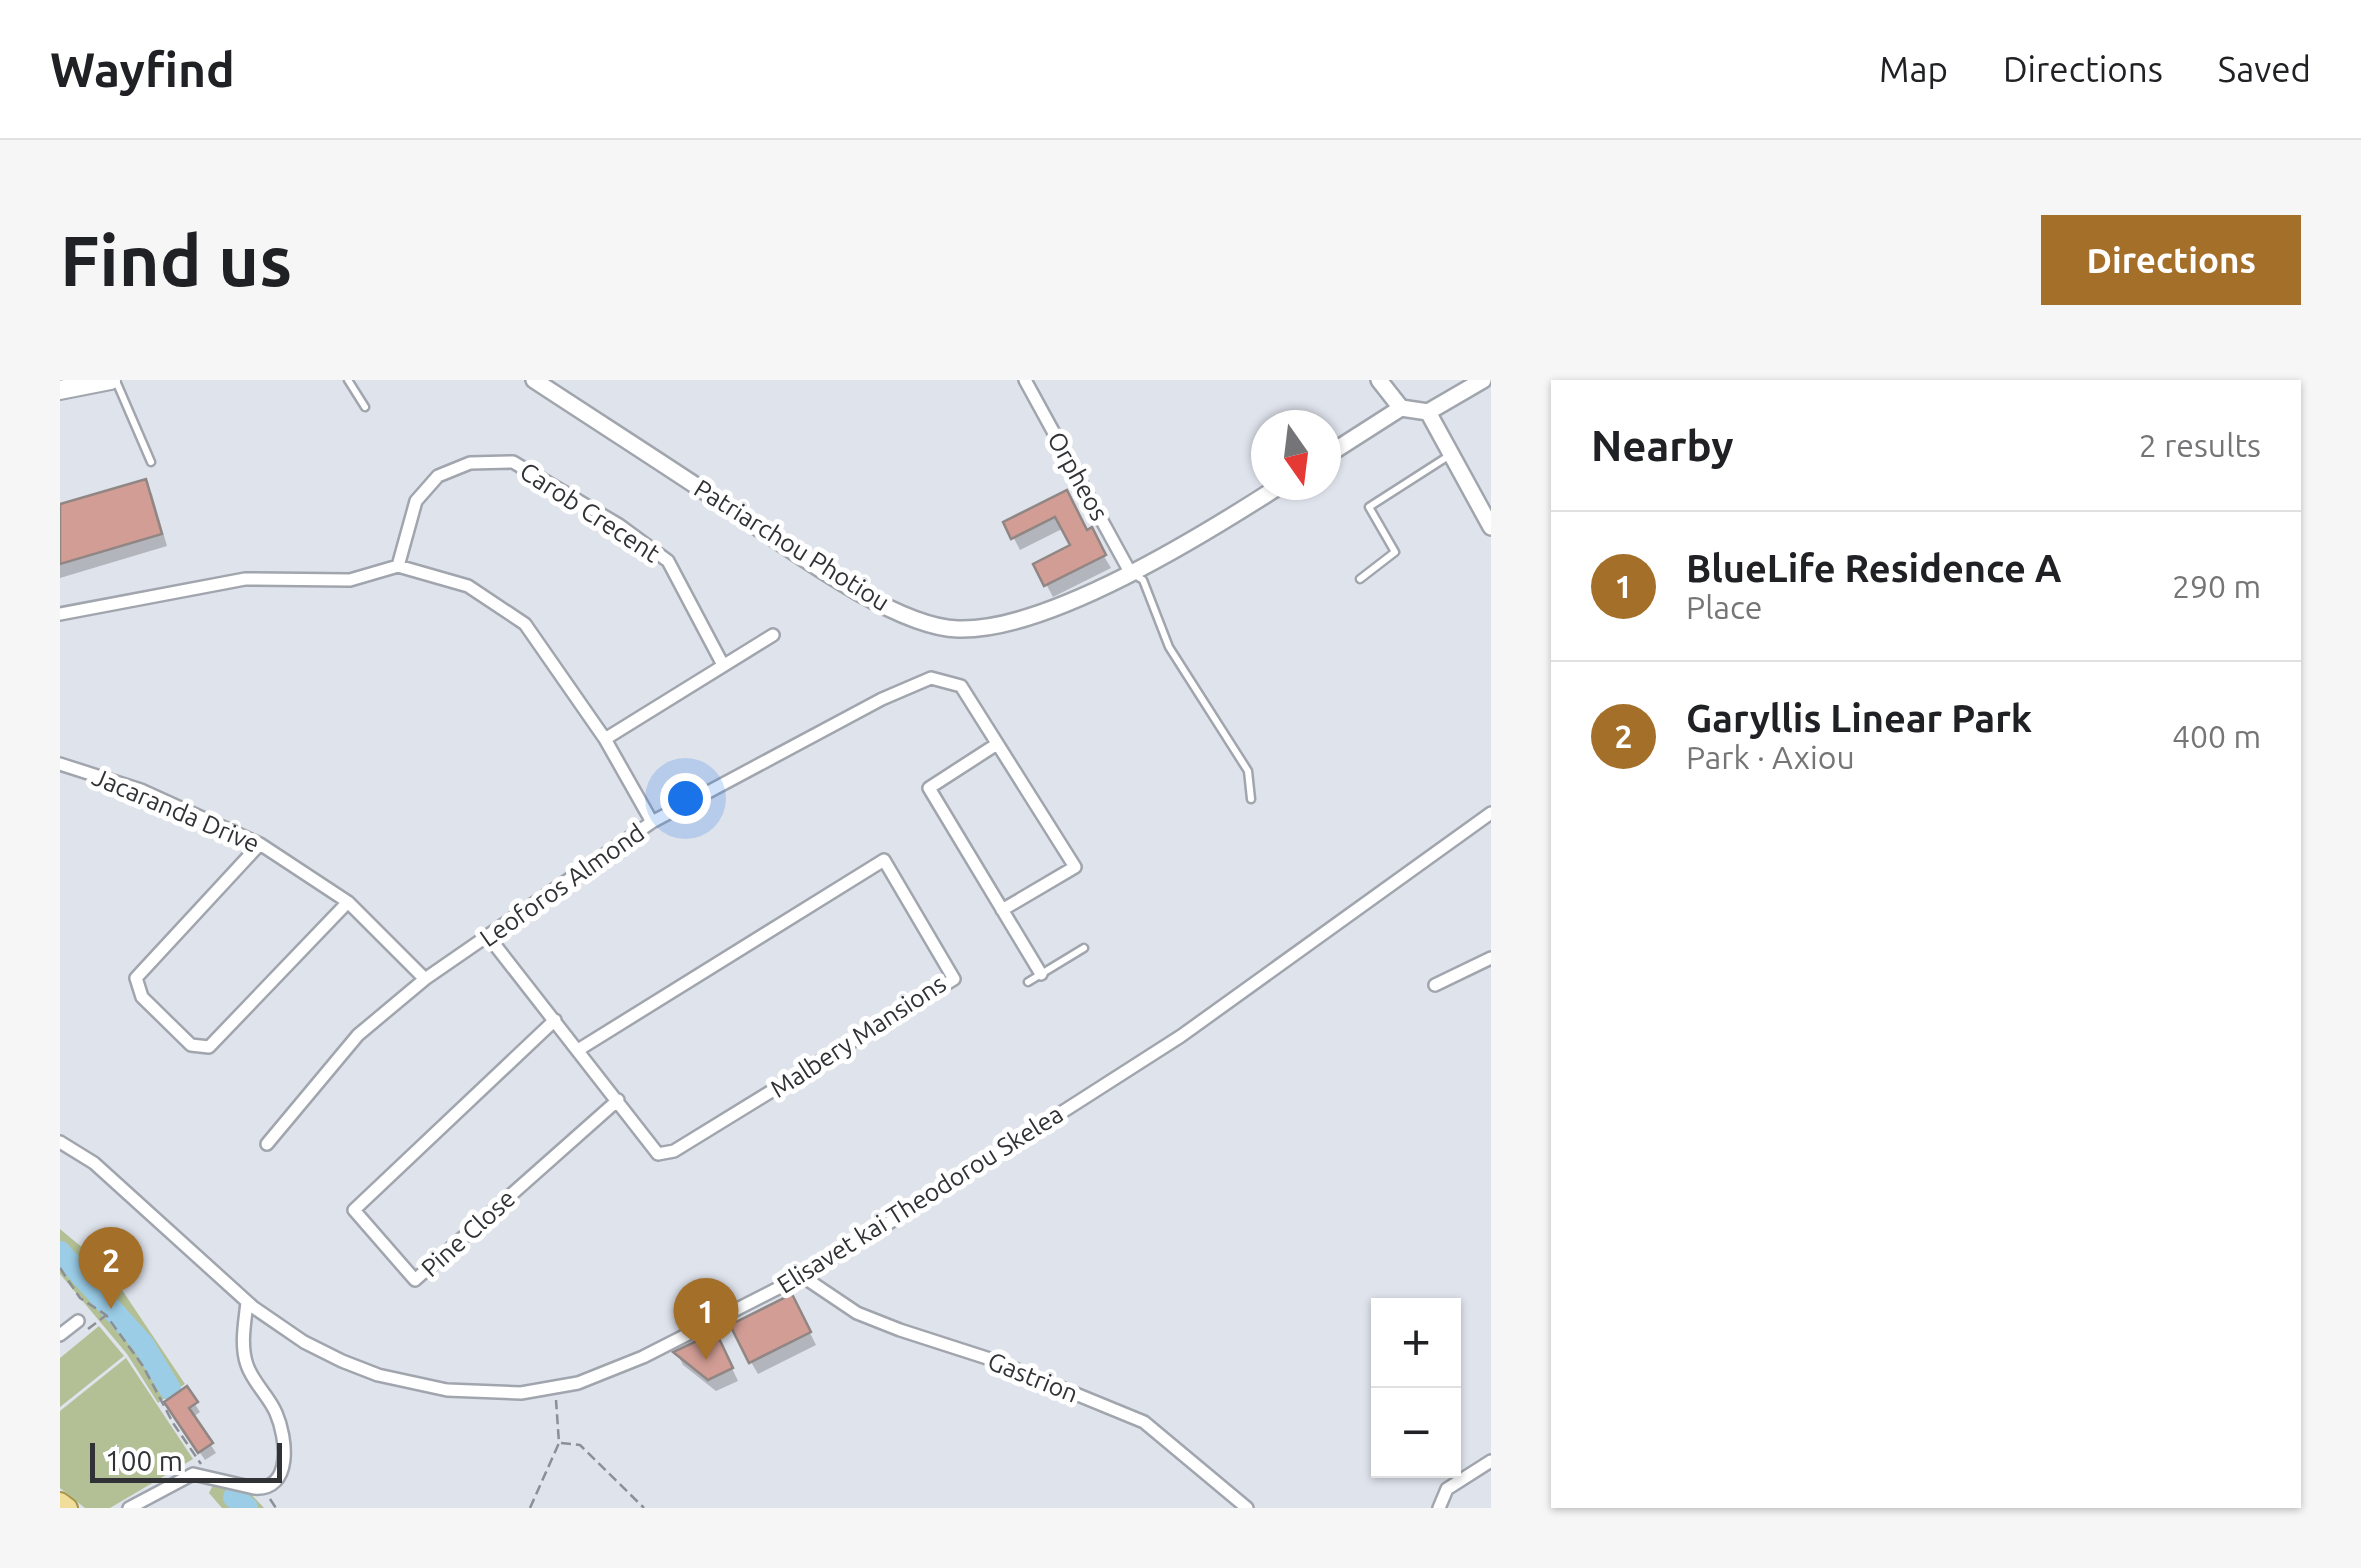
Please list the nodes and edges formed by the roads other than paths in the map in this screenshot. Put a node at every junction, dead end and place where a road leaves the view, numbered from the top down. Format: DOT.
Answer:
graph roads {
  1 [pos="113,380"];
  2 [pos="348,380"];
  3 [pos="534,380"];
  4 [pos="1025,380"];
  5 [pos="1379,380"];
  6 [pos="1483,380"];
  7 [pos="60,390"];
  8 [pos="365,407"];
  9 [pos="1401,408"];
  10 [pos="1428,412"];
  11 [pos="1341,446"];
  12 [pos="1450,454"];
  13 [pos="150,462"];
  14 [pos="1257,500"];
  15 [pos="1491,528"];
  16 [pos="398,566"];
  17 [pos="1130,572"];
  18 [pos="1360,578"];
  19 [pos="60,614"];
  20 [pos="772,635"];
  21 [pos="723,665"];
  22 [pos="605,739"];
  23 [pos="997,744"];
  24 [pos="60,764"];
  25 [pos="1251,799"];
  26 [pos="1491,813"];
  27 [pos="652,822"];
  28 [pos="260,844"];
  29 [pos="348,902"];
  30 [pos="1002,910"];
  31 [pos="488,936"];
  32 [pos="1084,948"];
  33 [pos="1491,958"];
  34 [pos="1041,974"];
  35 [pos="426,979"];
  36 [pos="1028,982"];
  37 [pos="1435,985"];
  38 [pos="555,1020"];
  39 [pos="578,1050"];
  40 [pos="618,1100"];
  41 [pos="60,1142"];
  42 [pos="267,1144"];
  43 [pos="802,1276"];
  44 [pos="247,1302"];
  45 [pos="78,1321"];
  46 [pos="60,1335"];
  47 [pos="1491,1462"];
  48 [pos="60,1502"];
  49 [pos="68,1508"];
  50 [pos="128,1508"];
  51 [pos="1247,1508"];
  52 [pos="1440,1508"];
  1 -- 7 [label="main road"];
  1 -- 13 [label="lane"];
  2 -- 8 [label="lane"];
  3 -- 17 [label="street, Patriarchou Photiou"];
  4 -- 17 [label="street, Orpheos"];
  5 -- 9 [label="street"];
  6 -- 10 [label="street"];
  9 -- 10 [label="street"];
  9 -- 11 [label="street"];
  10 -- 12 [label="street"];
  12 -- 15 [label="street"];
  12 -- 18 [label="lane"];
  14 -- 17 [label="street, Patriarchou Photiou"];
  16 -- 19 [label="street"];
  16 -- 21 [label="street, Carob Crecent"];
  16 -- 22 [label="street"];
  17 -- 25 [label="lane"];
  20 -- 21 [label="street"];
  21 -- 22 [label="street"];
  22 -- 27 [label="street"];
  23 -- 27 [label="street, Leoforos Almond"];
  23 -- 30 [label="street"];
  23 -- 30 [label="street"];
  24 -- 28 [label="street, Jacaranda Drive"];
  26 -- 43 [label="street, Elisavet kai Theodorou Skelea"];
  27 -- 31 [label="street, Leoforos Almond"];
  28 -- 29 [label="street, Jacaranda Drive"];
  28 -- 29 [label="street"];
  29 -- 35 [label="street, Jacaranda Drive"];
  30 -- 34 [label="street"];
  31 -- 35 [label="street, Leoforos Almond"];
  31 -- 38 [label="street, Malbery Mansions"];
  32 -- 34 [label="lane"];
  33 -- 37 [label="street"];
  34 -- 36 [label="lane"];
  35 -- 42 [label="street, Leoforos Almond"];
  38 -- 39 [label="street, Malbery Mansions"];
  38 -- 40 [label="street, Pine Close"];
  39 -- 40 [label="street, Malbery Mansions"];
  39 -- 40 [label="street, Malbery Mansions"];
  41 -- 44 [label="street, Elisavet kai Theodorou Skelea"];
  43 -- 44 [label="street, Elisavet kai Theodorou Skelea"];
  43 -- 51 [label="street, Gastrion"];
  44 -- 50 [label="street"];
  45 -- 46 [label="street"];
  47 -- 52 [label="street"];
  48 -- 49 [label="main road"];
}
